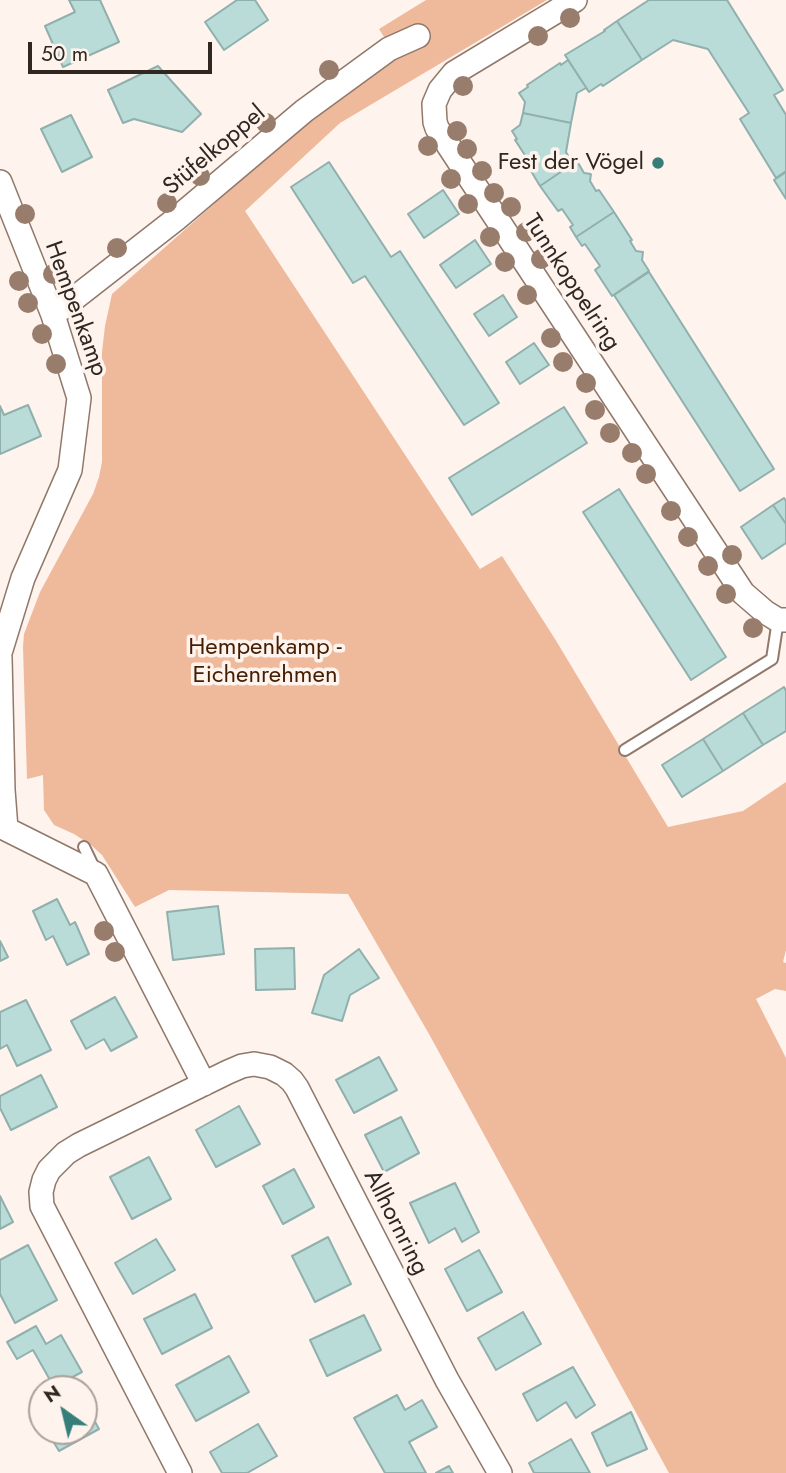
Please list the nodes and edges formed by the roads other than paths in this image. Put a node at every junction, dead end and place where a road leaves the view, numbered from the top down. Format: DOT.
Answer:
graph roads {
  1 [pos="575,0"];
  2 [pos="418,36"];
  3 [pos="0,182"];
  4 [pos="53,315"];
  5 [pos="782,620"];
  6 [pos="0,655"];
  7 [pos="625,750"];
  8 [pos="3,831"];
  9 [pos="84,847"];
  10 [pos="96,874"];
  11 [pos="204,1084"];
  12 [pos="180,1473"];
  13 [pos="499,1473"];
  1 -- 5 [label="street, Tunnkoppelring"];
  2 -- 4 [label="street, Stüfelkoppel"];
  3 -- 4 [label="street, Hempenkamp"];
  4 -- 6 [label="street, Hempenkamp"];
  5 -- 7 [label="lane"];
  6 -- 8 [label="street, Hempenkamp"];
  8 -- 10 [label="street"];
  9 -- 10 [label="lane"];
  10 -- 11 [label="street"];
  11 -- 12 [label="street, Allhornring"];
  11 -- 13 [label="street, Allhornring"];
}
